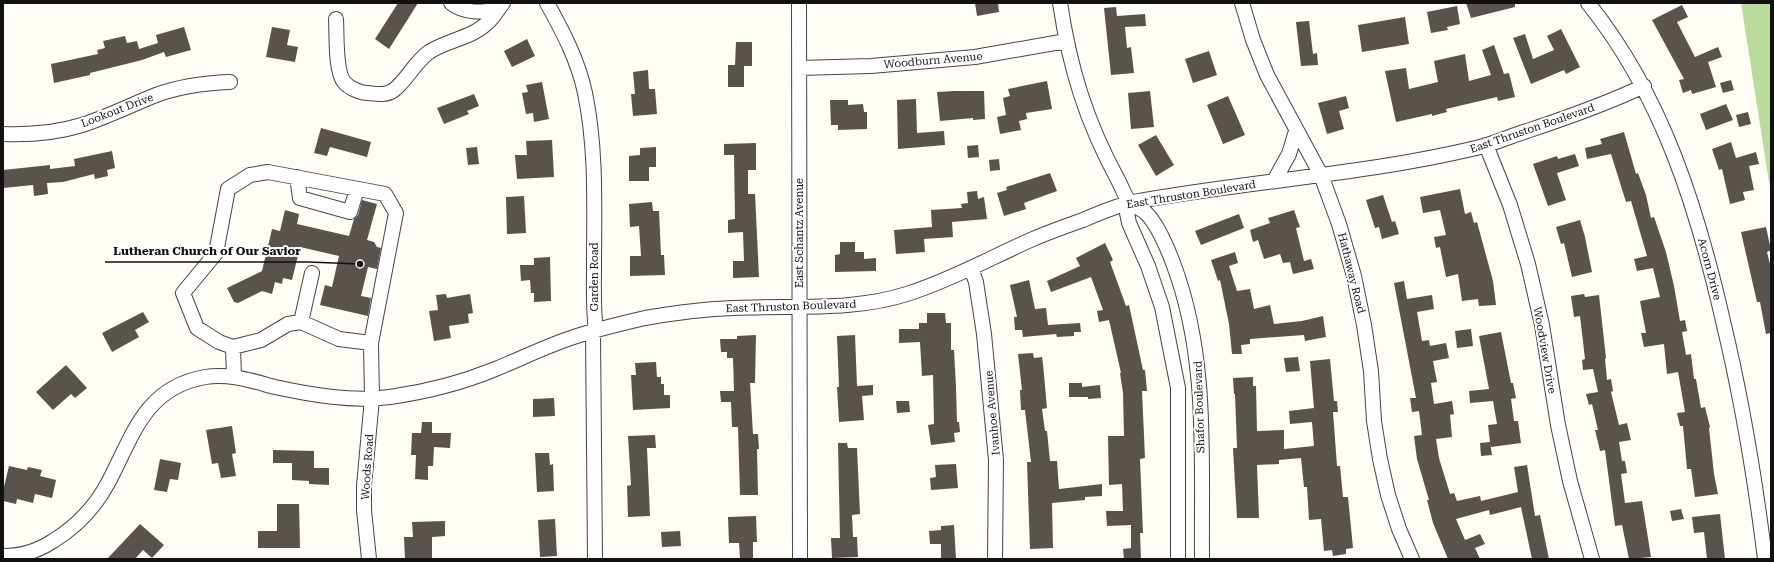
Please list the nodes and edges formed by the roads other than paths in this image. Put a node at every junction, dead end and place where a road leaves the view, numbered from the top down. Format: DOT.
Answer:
graph roads {
  1 [pos="451,3"];
  2 [pos="547,3"];
  3 [pos="799,3"];
  4 [pos="1060,3"];
  5 [pos="1242,3"];
  6 [pos="1588,3"];
  7 [pos="501,6"];
  8 [pos="336,19"];
  9 [pos="1066,41"];
  10 [pos="799,68"];
  11 [pos="230,82"];
  12 [pos="1644,86"];
  13 [pos="1296,131"];
  14 [pos="3,134"];
  15 [pos="1486,145"];
  16 [pos="1321,175"];
  17 [pos="297,177"];
  18 [pos="1274,181"];
  19 [pos="357,189"];
  20 [pos="1130,203"];
  21 [pos="971,268"];
  22 [pos="312,273"];
  23 [pos="800,308"];
  24 [pos="301,322"];
  25 [pos="596,330"];
  26 [pos="371,343"];
  27 [pos="233,347"];
  28 [pos="234,377"];
  29 [pos="372,398"];
  30 [pos="1200,430"];
  31 [pos="1177,431"];
  32 [pos="3,556"];
  33 [pos="369,559"];
  34 [pos="595,559"];
  35 [pos="800,559"];
  36 [pos="995,559"];
  37 [pos="1178,559"];
  38 [pos="1202,559"];
  39 [pos="1412,559"];
  40 [pos="1592,559"];
  41 [pos="1765,559"];
  1 -- 7 [label="street"];
  2 -- 25 [label="street, Garden Road"];
  3 -- 10 [label="street, East Schantz Avenue"];
  4 -- 9 [label="street, Shafor Boulevard"];
  5 -- 13 [label="street, Hathaway Road"];
  6 -- 12 [label="street, Acorn Drive"];
  7 -- 8 [label="street"];
  9 -- 10 [label="street, Woodburn Avenue"];
  9 -- 20 [label="street, Shafor Boulevard"];
  10 -- 23 [label="street, East Schantz Avenue"];
  11 -- 14 [label="street, Lookout Drive"];
  12 -- 15 [label="street, East Thruston Boulevard"];
  12 -- 41 [label="street, Acorn Drive"];
  13 -- 16 [label="street, Hathaway Road"];
  13 -- 18 [label="street"];
  15 -- 16 [label="street, East Thruston Boulevard"];
  15 -- 40 [label="street, Woodview Drive"];
  16 -- 18 [label="street, East Thruston Boulevard"];
  16 -- 39 [label="street, Hathaway Road"];
  17 -- 19 [label="street, Woods Road"];
  17 -- 19 [label="street"];
  17 -- 27 [label="street, Woods Road"];
  18 -- 20 [label="street, East Thruston Boulevard"];
  19 -- 26 [label="street, Woods Road"];
  20 -- 21 [label="street, East Thruston Boulevard"];
  20 -- 30 [label="street, Shafor Boulevard"];
  20 -- 31 [label="street, Shafor Boulevard"];
  21 -- 23 [label="street, East Thruston Boulevard"];
  21 -- 36 [label="street, Ivanhoe Avenue"];
  22 -- 24 [label="street"];
  23 -- 25 [label="street, East Thruston Boulevard"];
  23 -- 35 [label="street, East Schantz Avenue"];
  24 -- 26 [label="street"];
  24 -- 27 [label="street"];
  25 -- 29 [label="street, East Thruston Boulevard"];
  25 -- 34 [label="street, Garden Road"];
  26 -- 29 [label="street, Woods Road"];
  27 -- 28 [label="street"];
  28 -- 29 [label="street, East Thruston Boulevard"];
  28 -- 32 [label="street, East Thruston Boulevard"];
  29 -- 33 [label="street, Woods Road"];
  30 -- 31 [label="street"];
  30 -- 38 [label="street, Shafor Boulevard"];
  31 -- 37 [label="street, Shafor Boulevard"];
}
